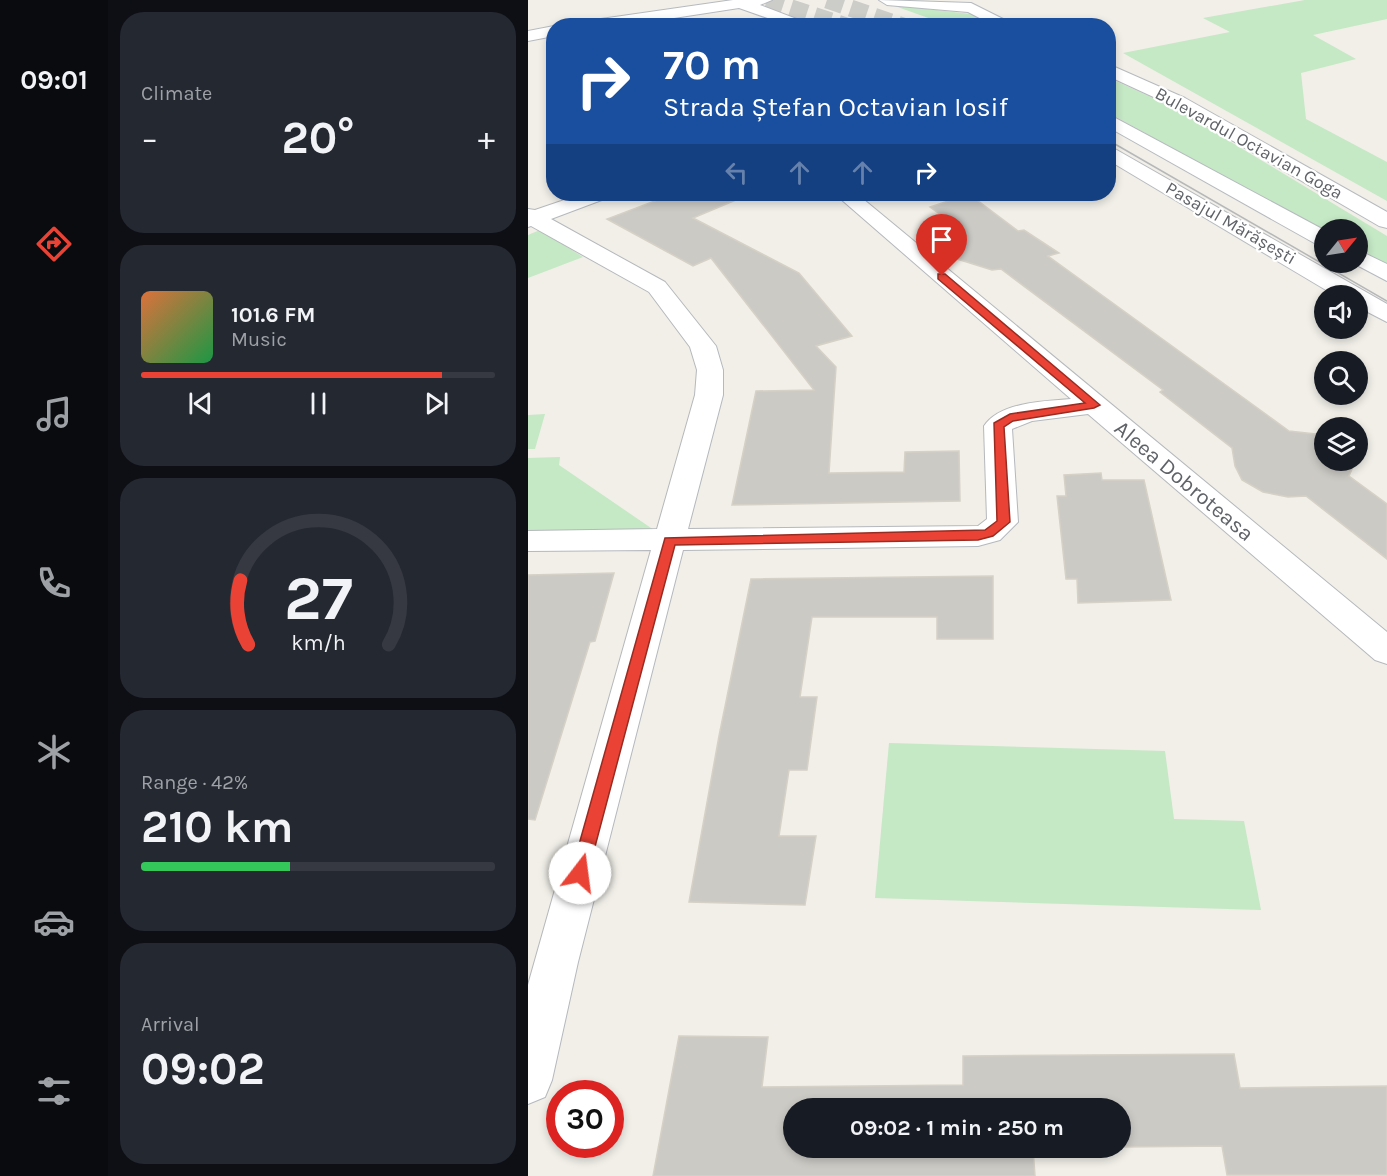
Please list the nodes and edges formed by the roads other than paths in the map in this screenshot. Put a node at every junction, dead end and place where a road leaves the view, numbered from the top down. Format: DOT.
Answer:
graph roads {
  1 [pos="682,0"];
  2 [pos="764,0"];
  3 [pos="887,0"];
  4 [pos="733,2"];
  5 [pos="968,4"];
  6 [pos="659,15"];
  7 [pos="639,18"];
  8 [pos="782,18"];
  9 [pos="995,18"];
  10 [pos="546,34"];
  11 [pos="528,36"];
  12 [pos="1116,73"];
  13 [pos="1116,124"];
  14 [pos="1116,156"];
  15 [pos="1116,175"];
  16 [pos="579,201"];
  17 [pos="853,201"];
  18 [pos="530,217"];
  19 [pos="1387,221"];
  20 [pos="1314,233"];
  21 [pos="1368,263"];
  22 [pos="1387,274"];
  23 [pos="1337,285"];
  24 [pos="1314,295"];
  25 [pos="1368,303"];
  26 [pos="1387,315"];
  27 [pos="1368,326"];
  28 [pos="1387,336"];
  29 [pos="1094,405"];
  30 [pos="528,541"];
  31 [pos="670,541"];
  32 [pos="1387,651"];
  33 [pos="528,1080"];
  1 -- 6 [label="street"];
  2 -- 4 [label="street"];
  3 -- 5 [label="street"];
  4 -- 6 [label="street"];
  4 -- 8 [label="street"];
  5 -- 9 [label="street"];
  6 -- 7 [label="street"];
  10 -- 11 [label="street"];
  12 -- 19 [label="street, Bulevardul Octavian Goga"];
  13 -- 20 [label="street, Pasajul Mărășești"];
  14 -- 23 [label="street, Pasajul Mărășești"];
  15 -- 24 [label="street"];
  16 -- 18 [label="street"];
  17 -- 29 [label="street, Aleea Dobroteasa"];
  18 -- 31 [label="street"];
  21 -- 22 [label="street"];
  25 -- 26 [label="street, Pasajul Mărășești"];
  27 -- 28 [label="street"];
  29 -- 31 [label="street"];
  29 -- 32 [label="street, Aleea Dobroteasa"];
  30 -- 31 [label="street"];
  31 -- 33 [label="street"];
}
